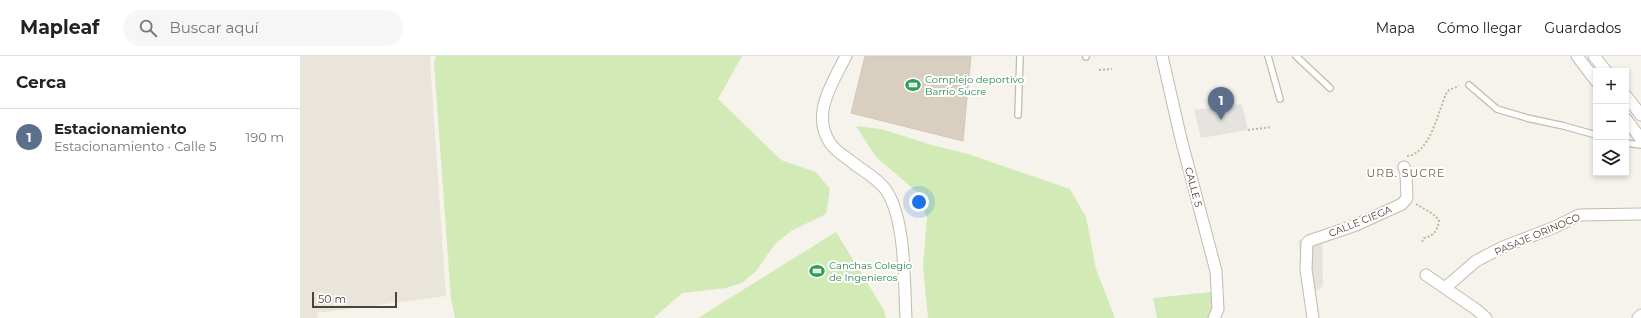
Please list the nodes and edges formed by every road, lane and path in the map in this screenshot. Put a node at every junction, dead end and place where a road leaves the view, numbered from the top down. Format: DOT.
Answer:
graph roads {
  1 [pos="846,56"];
  2 [pos="1020,56"];
  3 [pos="1162,56"];
  4 [pos="1268,56"];
  5 [pos="1296,56"];
  6 [pos="1577,56"];
  7 [pos="1594,56"];
  8 [pos="1604,68"];
  9 [pos="1112,69"];
  10 [pos="1099,70"];
  11 [pos="1593,77"];
  12 [pos="1469,85"];
  13 [pos="1459,86"];
  14 [pos="1330,88"];
  15 [pos="1280,99"];
  16 [pos="1629,100"];
  17 [pos="1018,115"];
  18 [pos="1641,115"];
  19 [pos="1629,123"];
  20 [pos="1271,127"];
  21 [pos="1248,130"];
  22 [pos="1593,134"];
  23 [pos="1641,139"];
  24 [pos="1629,143"];
  25 [pos="1641,145"];
  26 [pos="1405,161"];
  27 [pos="1407,198"];
  28 [pos="1641,214"];
  29 [pos="1422,242"];
  30 [pos="1426,274"];
  31 [pos="1445,288"];
  32 [pos="1641,315"];
  33 [pos="906,318"];
  34 [pos="1214,318"];
  35 [pos="1314,318"];
  36 [pos="1486,318"];
  37 [pos="1638,318"];
  1 -- 33 [label="street"];
  2 -- 17 [label="lane"];
  3 -- 34 [label="street, CALLE 5"];
  4 -- 15 [label="lane"];
  5 -- 14 [label="lane"];
  6 -- 11 [label="street"];
  7 -- 8 [label="street"];
  9 -- 10 [label="path"];
  12 -- 22 [label="lane"];
  13 -- 26 [label="path"];
  16 -- 18 [label="street"];
  19 -- 23 [label="street"];
  20 -- 21 [label="path"];
  24 -- 25 [label="lane"];
  26 -- 27 [label="street"];
  27 -- 29 [label="path"];
  27 -- 35 [label="street, CALLE CIEGA"];
  28 -- 31 [label="street, PASAJE ORINOCO"];
  30 -- 31 [label="street"];
  31 -- 36 [label="street"];
  32 -- 37 [label="street"];
}
